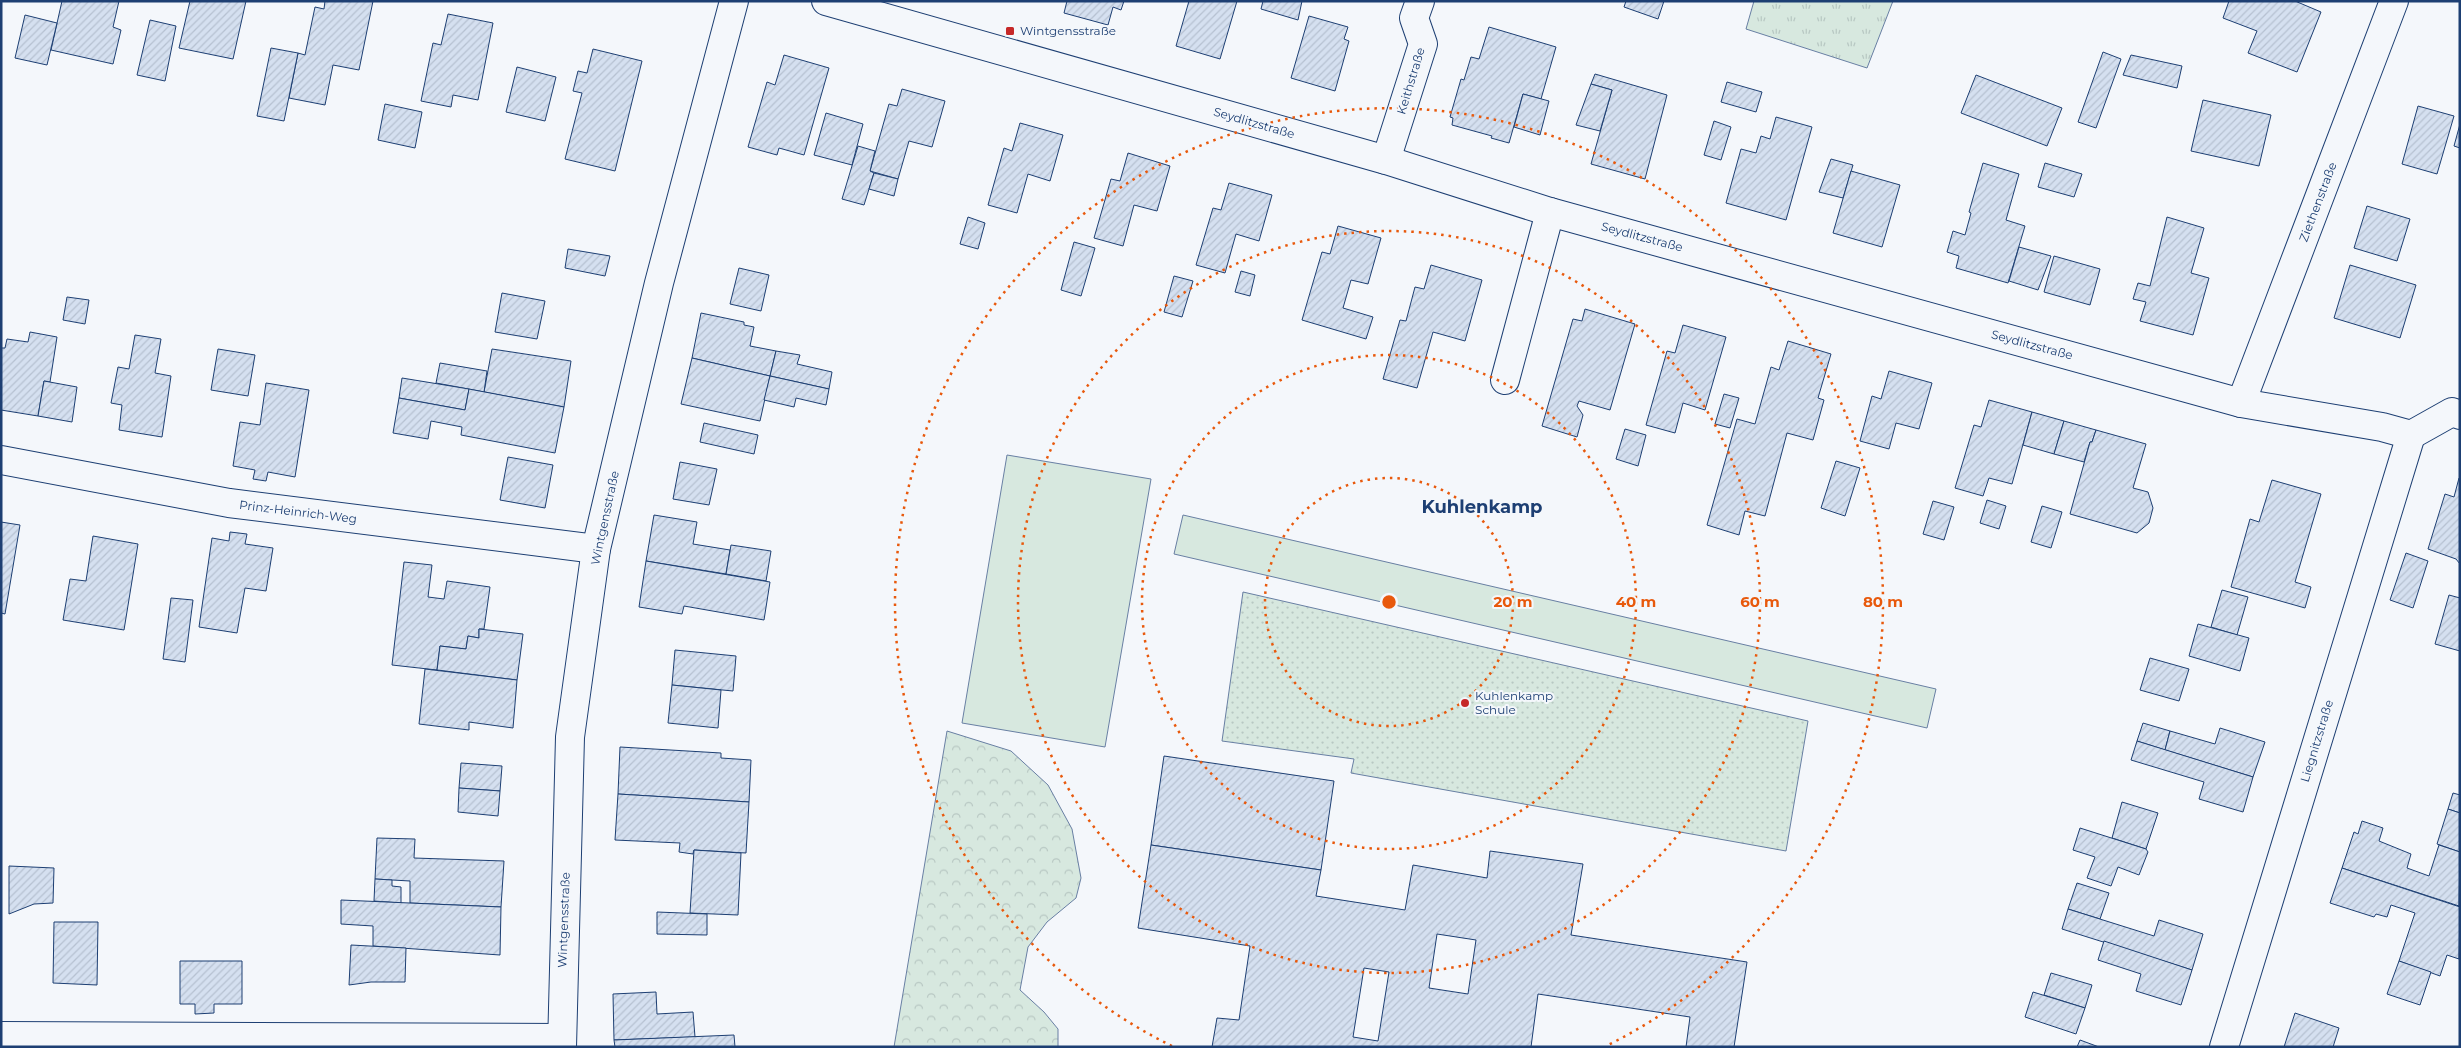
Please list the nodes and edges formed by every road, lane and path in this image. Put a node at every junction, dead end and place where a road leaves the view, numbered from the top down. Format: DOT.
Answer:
graph roads {
  1 [pos="734,1"];
  2 [pos="826,1"];
  3 [pos="1420,1"];
  4 [pos="2394,1"];
  5 [pos="1386,160"];
  6 [pos="1550,212"];
  7 [pos="1505,380"];
  8 [pos="2241,403"];
  9 [pos="2460,415"];
  10 [pos="2411,435"];
  11 [pos="1,460"];
  12 [pos="596,549"];
  13 [pos="1,1036"];
  14 [pos="561,1042"];
  15 [pos="2224,1047"];
  1 -- 12 [label="street, Wintgensstraße"];
  2 -- 5 [label="street, Seydlitzstraße"];
  3 -- 5 [label="street, Keithstraße"];
  4 -- 8 [label="street, Ziethenstraße"];
  5 -- 6 [label="street, Seydlitzstraße"];
  6 -- 7 [label="street"];
  6 -- 8 [label="street, Seydlitzstraße"];
  8 -- 10 [label="street, Seydlitzstraße"];
  9 -- 10 [label="street"];
  10 -- 15 [label="street, Liegnitzstraße"];
  11 -- 12 [label="street, Prinz-Heinrich-Weg"];
  12 -- 14 [label="street, Wintgensstraße"];
  13 -- 14 [label="street"];
}
